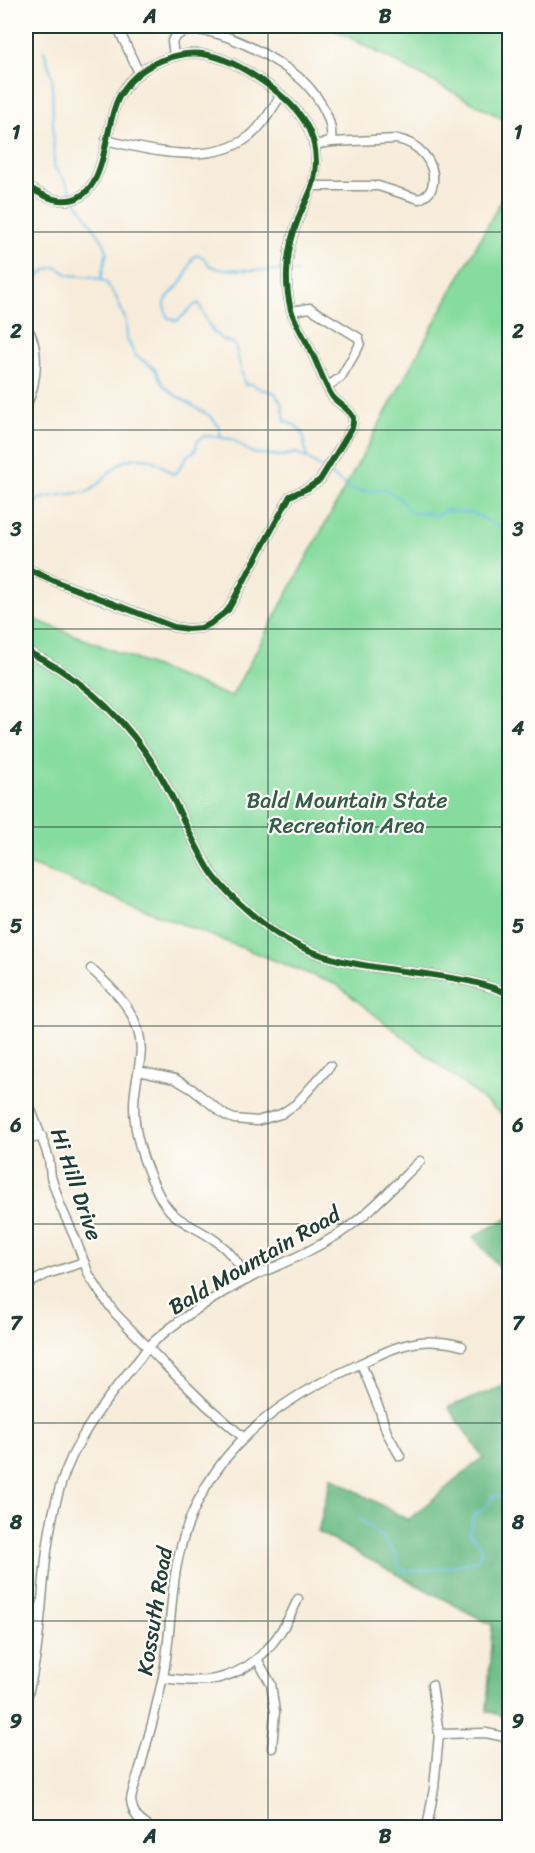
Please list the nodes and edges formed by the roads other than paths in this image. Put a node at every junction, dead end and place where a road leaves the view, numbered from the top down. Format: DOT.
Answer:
graph roads {
  1 [pos="117,26"];
  2 [pos="174,56"];
  3 [pos="139,73"];
  4 [pos="281,95"];
  5 [pos="106,140"];
  6 [pos="331,142"];
  7 [pos="314,145"];
  8 [pos="26,186"];
  9 [pos="313,186"];
  10 [pos="292,311"];
  11 [pos="26,326"];
  12 [pos="328,386"];
  13 [pos="26,405"];
  14 [pos="26,568"];
  15 [pos="26,651"];
  16 [pos="91,969"];
  17 [pos="510,995"];
  18 [pos="330,1066"];
  19 [pos="138,1071"];
  20 [pos="26,1097"];
  21 [pos="42,1136"];
  22 [pos="26,1140"];
  23 [pos="420,1161"];
  24 [pos="84,1262"];
  25 [pos="247,1280"];
  26 [pos="26,1285"];
  27 [pos="462,1346"];
  28 [pos="148,1347"];
  29 [pos="361,1363"];
  30 [pos="243,1437"];
  31 [pos="400,1456"];
  32 [pos="298,1599"];
  33 [pos="26,1606"];
  34 [pos="41,1609"];
  35 [pos="257,1659"];
  36 [pos="163,1678"];
  37 [pos="432,1685"];
  38 [pos="26,1701"];
  39 [pos="439,1734"];
  40 [pos="510,1738"];
  41 [pos="272,1748"];
  42 [pos="151,1827"];
  43 [pos="427,1827"];
  1 -- 3 [label="street"];
  2 -- 3 [label="street"];
  2 -- 4 [label="street"];
  2 -- 6 [label="street"];
  3 -- 5 [label="street"];
  4 -- 5 [label="street"];
  4 -- 7 [label="street"];
  5 -- 8 [label="street"];
  6 -- 7 [label="street"];
  6 -- 9 [label="street"];
  7 -- 9 [label="street"];
  9 -- 10 [label="street"];
  10 -- 12 [label="street"];
  10 -- 12 [label="street"];
  11 -- 13 [label="street"];
  12 -- 14 [label="street"];
  15 -- 17 [label="street"];
  16 -- 19 [label="street"];
  18 -- 19 [label="street"];
  19 -- 25 [label="street"];
  20 -- 21 [label="street, Hi Hill Drive"];
  21 -- 22 [label="street"];
  21 -- 24 [label="street, Hi Hill Drive"];
  23 -- 25 [label="street, Bald Mountain Road"];
  24 -- 26 [label="street"];
  24 -- 28 [label="street, Hi Hill Drive"];
  25 -- 28 [label="street, Bald Mountain Road"];
  27 -- 29 [label="street, Kossuth Road"];
  28 -- 30 [label="street, Hi Hill Drive"];
  28 -- 34 [label="street, Bald Mountain Road"];
  29 -- 30 [label="street, Kossuth Road"];
  29 -- 31 [label="street"];
  30 -- 36 [label="street, Kossuth Road"];
  32 -- 35 [label="street"];
  33 -- 34 [label="street"];
  34 -- 38 [label="street, Bald Mountain Road"];
  35 -- 36 [label="street"];
  35 -- 41 [label="street"];
  36 -- 42 [label="street, Kossuth Road"];
  37 -- 39 [label="street"];
  39 -- 40 [label="street"];
  39 -- 43 [label="street"];
}
